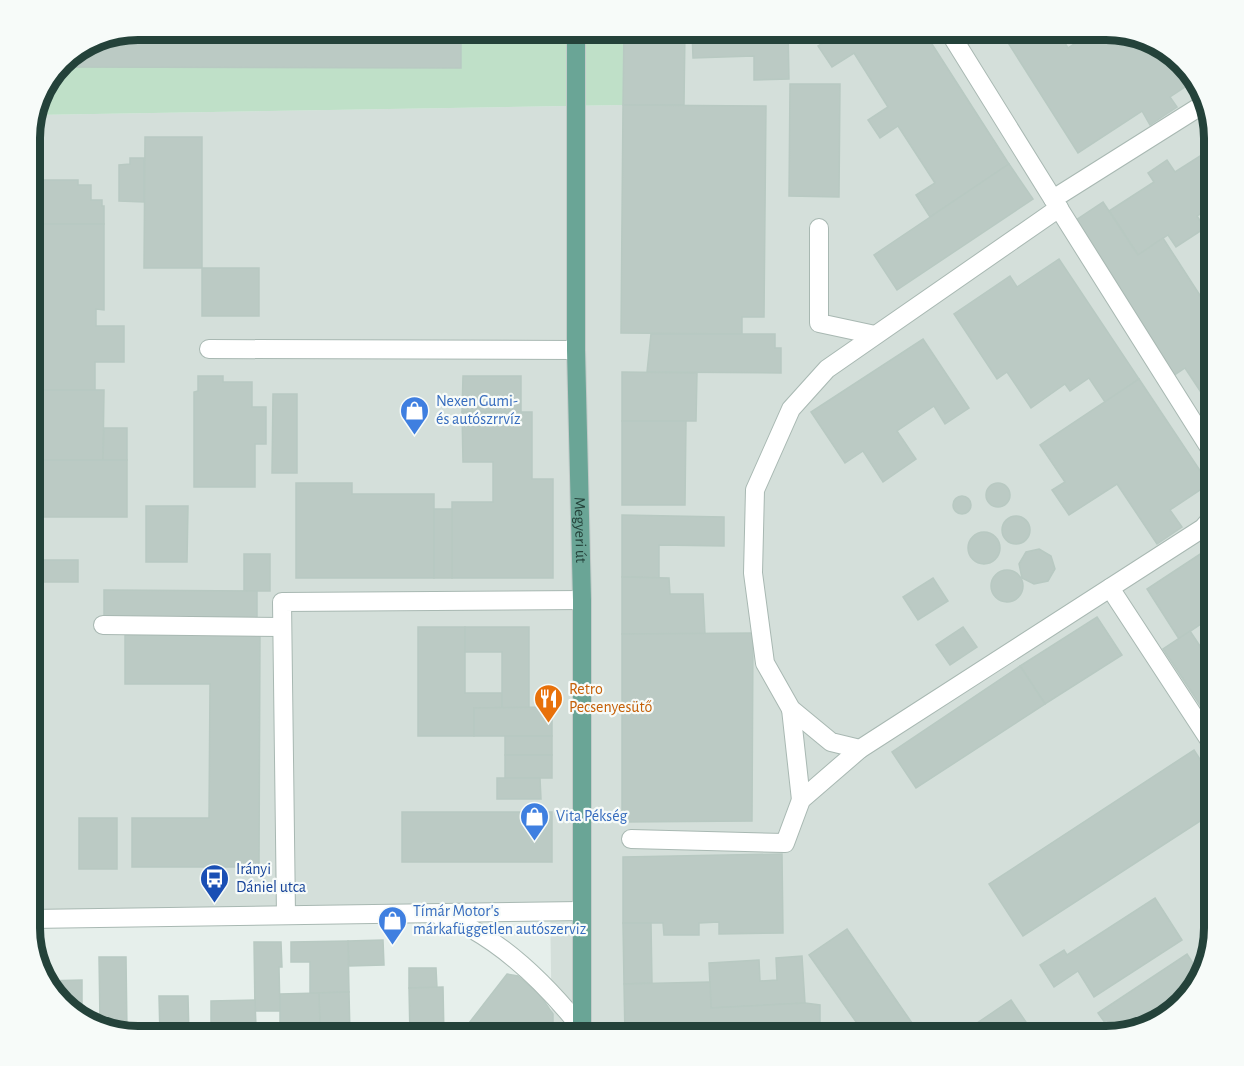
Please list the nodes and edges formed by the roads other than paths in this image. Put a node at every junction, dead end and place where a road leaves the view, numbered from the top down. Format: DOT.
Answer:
graph roads {
  1 [pos="576,40"];
  2 [pos="954,40"];
  3 [pos="1198,108"];
  4 [pos="1056,203"];
  5 [pos="819,228"];
  6 [pos="875,335"];
  7 [pos="209,350"];
  8 [pos="576,350"];
  9 [pos="1204,439"];
  10 [pos="1204,527"];
  11 [pos="1110,588"];
  12 [pos="582,600"];
  13 [pos="103,626"];
  14 [pos="282,627"];
  15 [pos="791,709"];
  16 [pos="1204,732"];
  17 [pos="860,749"];
  18 [pos="801,800"];
  19 [pos="631,839"];
  20 [pos="581,911"];
  21 [pos="431,913"];
  22 [pos="286,915"];
  23 [pos="41,919"];
  24 [pos="577,1026"];
  25 [pos="582,1026"];
  1 -- 8 [label="main road, Megyeri út"];
  2 -- 4 [label="street"];
  3 -- 4 [label="street"];
  4 -- 6 [label="street"];
  4 -- 9 [label="street"];
  5 -- 6 [label="street"];
  6 -- 15 [label="street"];
  7 -- 8 [label="street"];
  8 -- 12 [label="main road, Megyeri út"];
  10 -- 11 [label="street"];
  11 -- 16 [label="street"];
  11 -- 17 [label="street"];
  12 -- 14 [label="street"];
  12 -- 20 [label="main road, Megyeri út"];
  13 -- 14 [label="street"];
  14 -- 22 [label="street"];
  15 -- 17 [label="street"];
  15 -- 18 [label="street"];
  17 -- 18 [label="street"];
  18 -- 19 [label="street"];
  20 -- 21 [label="street"];
  20 -- 25 [label="main road, Megyeri út"];
  21 -- 22 [label="street"];
  21 -- 24 [label="street"];
  22 -- 23 [label="street"];
}
